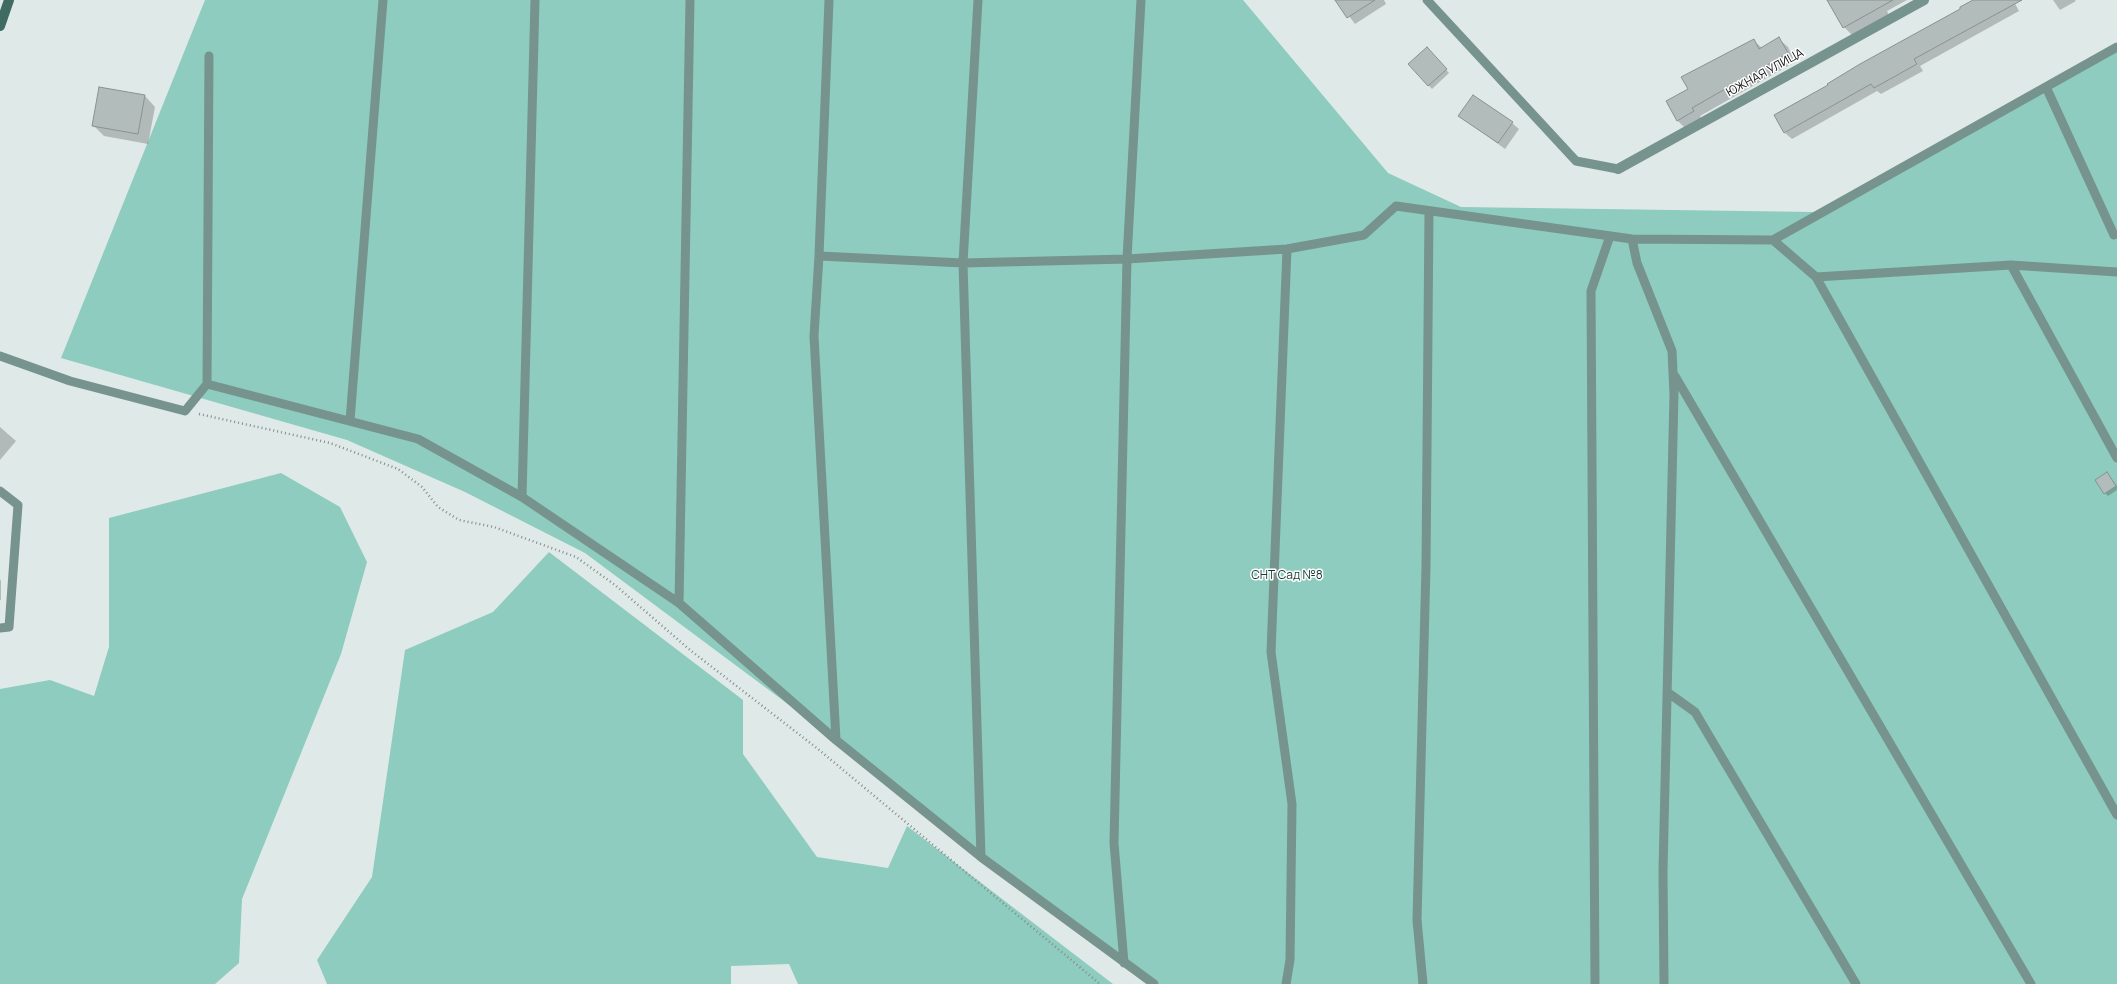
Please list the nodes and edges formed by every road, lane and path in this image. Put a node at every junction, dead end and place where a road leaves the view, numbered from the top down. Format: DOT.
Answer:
graph roads {
  1 [pos="9,0"];
  2 [pos="383,0"];
  3 [pos="535,0"];
  4 [pos="690,0"];
  5 [pos="829,0"];
  6 [pos="978,0"];
  7 [pos="1141,0"];
  8 [pos="1427,0"];
  9 [pos="1924,0"];
  10 [pos="0,26"];
  11 [pos="2117,47"];
  12 [pos="209,56"];
  13 [pos="2046,87"];
  14 [pos="1618,169"];
  15 [pos="1429,211"];
  16 [pos="2114,235"];
  17 [pos="1610,236"];
  18 [pos="1632,239"];
  19 [pos="1773,240"];
  20 [pos="1287,249"];
  21 [pos="819,256"];
  22 [pos="1127,259"];
  23 [pos="963,263"];
  24 [pos="2011,265"];
  25 [pos="2117,272"];
  26 [pos="1816,277"];
  27 [pos="0,356"];
  28 [pos="1673,374"];
  29 [pos="208,384"];
  30 [pos="185,411"];
  31 [pos="350,421"];
  32 [pos="2117,458"];
  33 [pos="0,491"];
  34 [pos="522,496"];
  35 [pos="680,603"];
  36 [pos="0,628"];
  37 [pos="1667,692"];
  38 [pos="836,740"];
  39 [pos="2117,815"];
  40 [pos="982,857"];
  41 [pos="1124,962"];
  42 [pos="1100,984"];
  43 [pos="1154,984"];
  44 [pos="1286,984"];
  45 [pos="1423,984"];
  46 [pos="1595,984"];
  47 [pos="1664,984"];
  48 [pos="1856,984"];
  49 [pos="2031,984"];
  1 -- 10 [label="main road"];
  2 -- 31 [label="lane"];
  3 -- 34 [label="lane"];
  4 -- 35 [label="lane"];
  5 -- 21 [label="lane"];
  6 -- 23 [label="lane"];
  7 -- 22 [label="lane"];
  8 -- 14 [label="lane"];
  9 -- 14 [label="street, ЮЖНАЯ УЛИЦА"];
  11 -- 13 [label="lane"];
  12 -- 29 [label="lane"];
  13 -- 16 [label="lane"];
  13 -- 19 [label="lane"];
  15 -- 17 [label="lane"];
  15 -- 20 [label="lane"];
  15 -- 45 [label="lane"];
  17 -- 18 [label="lane"];
  17 -- 46 [label="lane"];
  18 -- 19 [label="lane"];
  18 -- 28 [label="lane"];
  19 -- 26 [label="lane"];
  20 -- 22 [label="lane"];
  20 -- 44 [label="lane"];
  21 -- 23 [label="lane"];
  21 -- 38 [label="lane"];
  22 -- 23 [label="lane"];
  22 -- 41 [label="lane"];
  23 -- 40 [label="lane"];
  24 -- 25 [label="lane"];
  24 -- 26 [label="lane"];
  24 -- 32 [label="lane"];
  26 -- 39 [label="lane"];
  27 -- 30 [label="lane"];
  28 -- 37 [label="lane"];
  28 -- 49 [label="lane"];
  29 -- 30 [label="lane"];
  29 -- 31 [label="lane"];
  30 -- 42 [label="path"];
  31 -- 34 [label="lane"];
  33 -- 36 [label="lane"];
  34 -- 35 [label="lane"];
  35 -- 38 [label="lane"];
  37 -- 47 [label="lane"];
  37 -- 48 [label="lane"];
  38 -- 40 [label="lane"];
  40 -- 41 [label="lane"];
  41 -- 43 [label="lane"];
}
